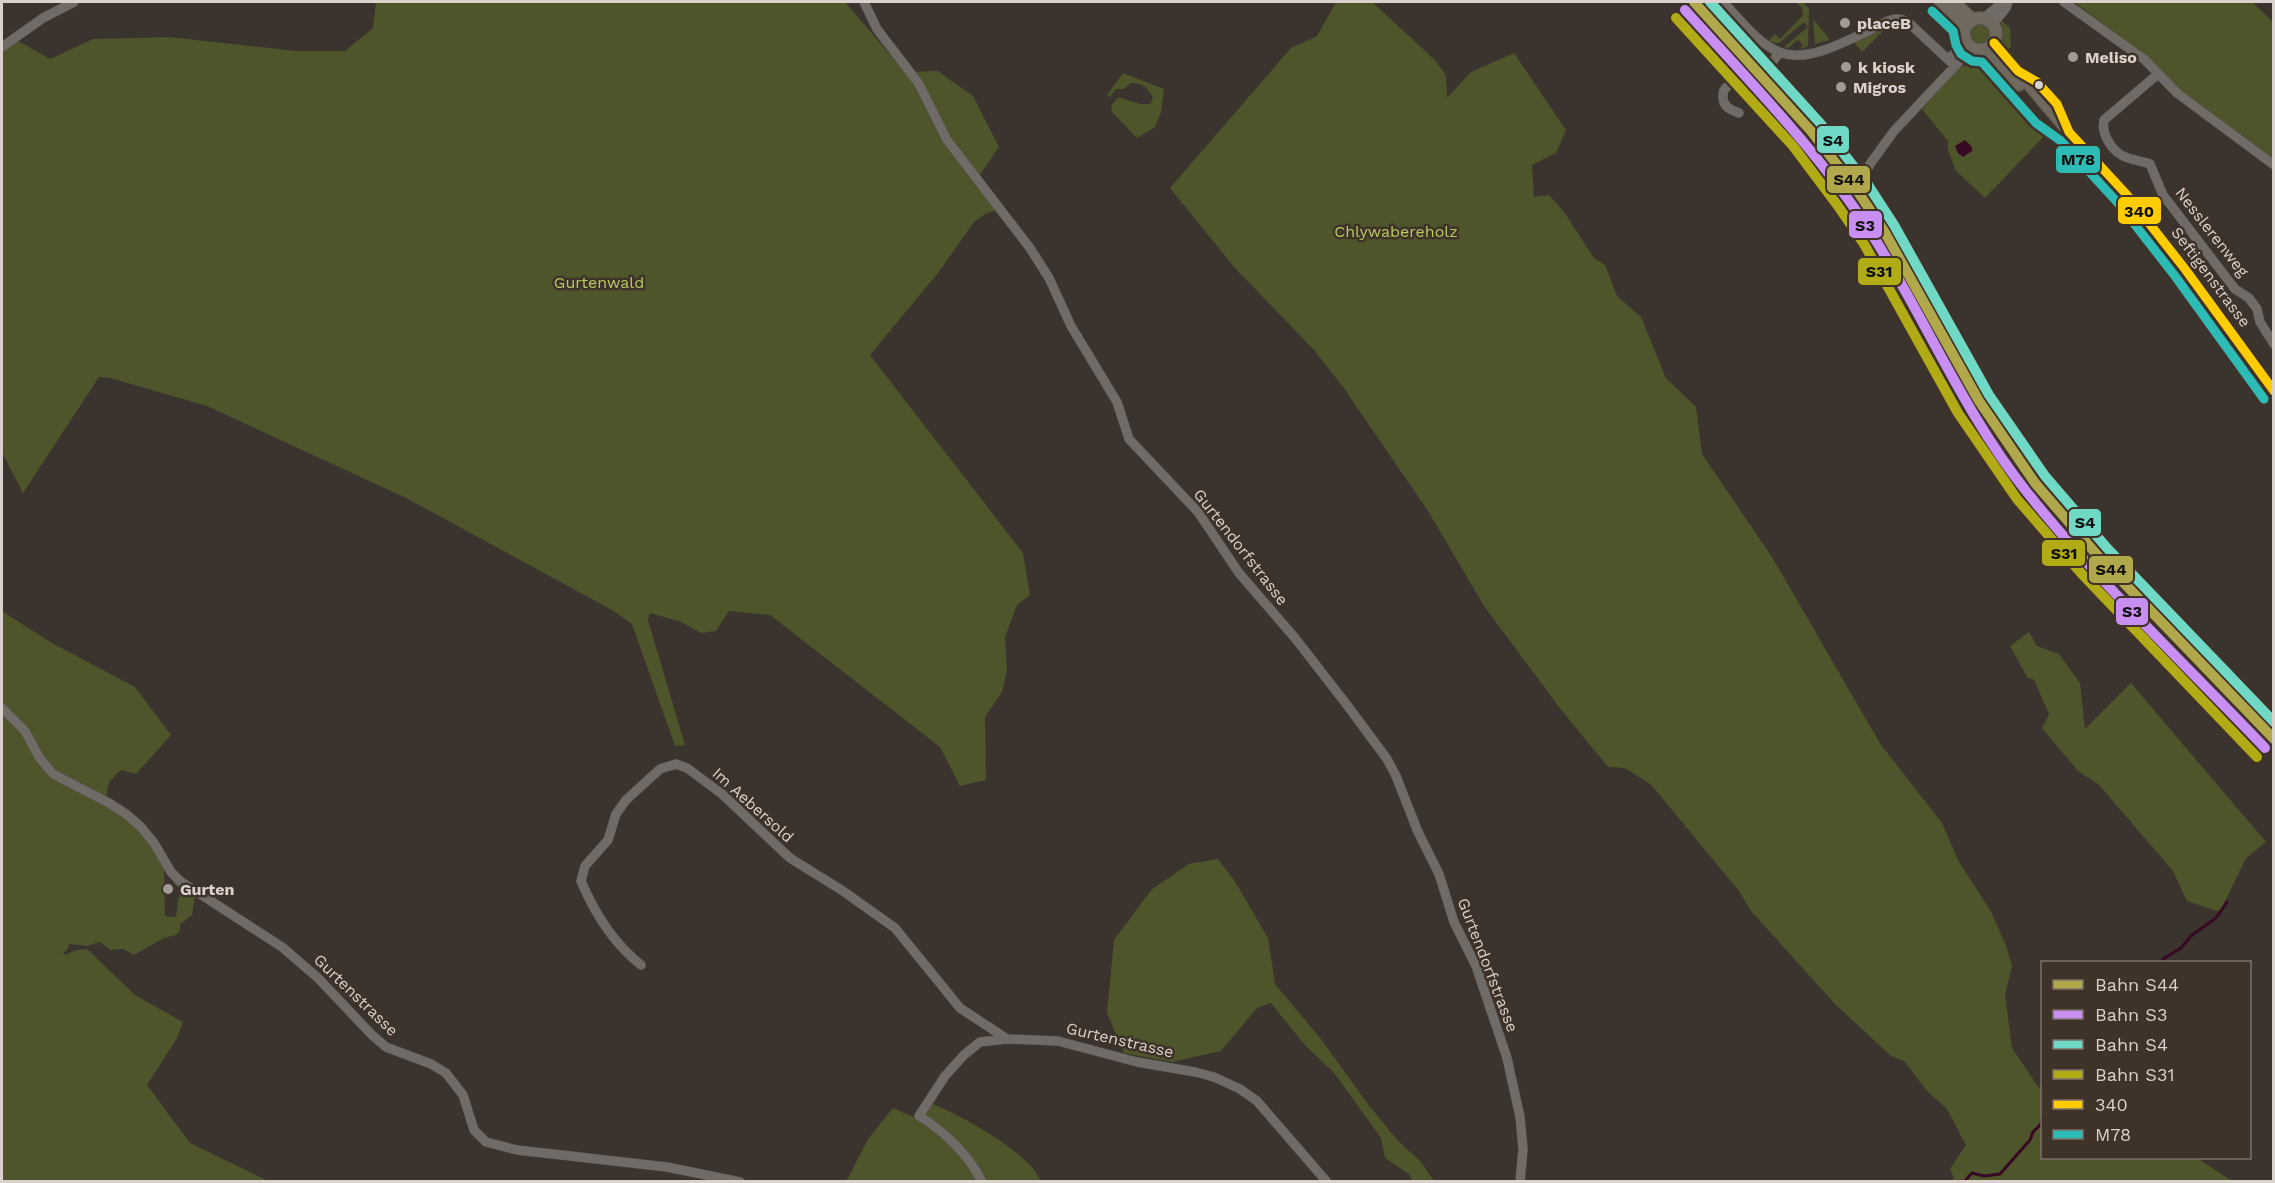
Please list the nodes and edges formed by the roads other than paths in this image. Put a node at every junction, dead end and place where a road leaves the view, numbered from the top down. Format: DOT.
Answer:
graph roads {
  1 [pos="74,2"];
  2 [pos="864,2"];
  3 [pos="1723,2"];
  4 [pos="1941,2"];
  5 [pos="1954,2"];
  6 [pos="2003,2"];
  7 [pos="2008,2"];
  8 [pos="2064,2"];
  9 [pos="1979,22"];
  10 [pos="1969,45"];
  11 [pos="1991,46"];
  12 [pos="2,47"];
  13 [pos="1779,51"];
  14 [pos="1951,62"];
  15 [pos="2158,74"];
  16 [pos="1739,113"];
  17 [pos="2274,165"];
  18 [pos="1864,176"];
  19 [pos="2274,344"];
  20 [pos="2274,392"];
  21 [pos="2,708"];
  22 [pos="641,965"];
  23 [pos="1007,1039"];
  24 [pos="740,1182"];
  25 [pos="982,1182"];
  26 [pos="1326,1182"];
  27 [pos="1521,1182"];
  1 -- 12 [label="street"];
  2 -- 27 [label="street, Gurtendorfstrasse"];
  3 -- 13 [label="street"];
  4 -- 9 [label="main road"];
  5 -- 9 [label="main road"];
  6 -- 9 [label="street"];
  7 -- 9 [label="street"];
  8 -- 15 [label="street"];
  9 -- 10 [label="main road"];
  9 -- 11 [label="main road"];
  10 -- 11 [label="main road"];
  10 -- 14 [label="street"];
  11 -- 20 [label="main road, Seftigenstrasse"];
  13 -- 14 [label="street"];
  13 -- 16 [label="street"];
  14 -- 18 [label="street"];
  15 -- 17 [label="street"];
  15 -- 19 [label="street, Nesslerenweg"];
  21 -- 24 [label="street, Gurtenstrasse"];
  22 -- 23 [label="street, Im Aebersold"];
  23 -- 25 [label="street, Gurtenstrasse"];
  23 -- 26 [label="street, Gurtenstrasse"];
}
